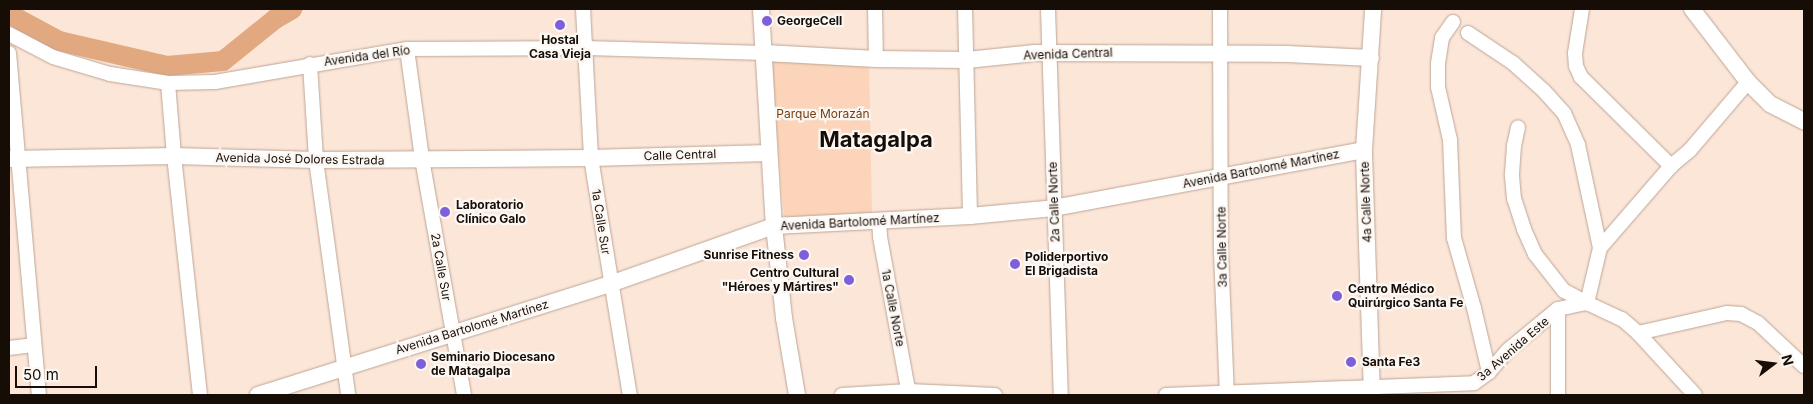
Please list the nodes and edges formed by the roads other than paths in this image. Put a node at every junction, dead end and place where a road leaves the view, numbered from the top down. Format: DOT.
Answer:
graph roads {
  1 [pos="583,9"];
  2 [pos="761,9"];
  3 [pos="875,9"];
  4 [pos="965,9"];
  5 [pos="1048,9"];
  6 [pos="1220,9"];
  7 [pos="1373,9"];
  8 [pos="1582,9"];
  9 [pos="1692,9"];
  10 [pos="1453,22"];
  11 [pos="1468,32"];
  12 [pos="9,34"];
  13 [pos="586,48"];
  14 [pos="407,49"];
  15 [pos="9,53"];
  16 [pos="765,53"];
  17 [pos="1049,53"];
  18 [pos="1219,54"];
  19 [pos="1370,58"];
  20 [pos="876,59"];
  21 [pos="967,60"];
  22 [pos="310,64"];
  23 [pos="1748,82"];
  24 [pos="168,83"];
  25 [pos="1804,121"];
  26 [pos="1518,126"];
  27 [pos="1364,150"];
  28 [pos="769,153"];
  29 [pos="174,156"];
  30 [pos="591,158"];
  31 [pos="13,159"];
  32 [pos="422,159"];
  33 [pos="316,160"];
  34 [pos="1671,166"];
  35 [pos="1221,177"];
  36 [pos="1054,208"];
  37 [pos="970,216"];
  38 [pos="879,221"];
  39 [pos="774,226"];
  40 [pos="1600,248"];
  41 [pos="610,284"];
  42 [pos="1587,303"];
  43 [pos="1558,309"];
  44 [pos="1638,333"];
  45 [pos="452,334"];
  46 [pos="33,346"];
  47 [pos="9,348"];
  48 [pos="1804,366"];
  49 [pos="343,368"];
  50 [pos="1488,372"];
  51 [pos="1371,391"];
  52 [pos="909,393"];
  53 [pos="1226,394"];
  54 [pos="39,395"];
  55 [pos="200,395"];
  56 [pos="258,395"];
  57 [pos="348,395"];
  58 [pos="464,395"];
  59 [pos="630,395"];
  60 [pos="798,395"];
  61 [pos="842,395"];
  62 [pos="995,395"];
  63 [pos="1061,395"];
  64 [pos="1166,395"];
  65 [pos="1558,395"];
  66 [pos="1694,395"];
  1 -- 13 [label="street, 1a Calle Sur"];
  2 -- 16 [label="street"];
  3 -- 20 [label="street"];
  4 -- 21 [label="street"];
  5 -- 17 [label="street, 2a Calle Norte"];
  6 -- 18 [label="street, 3a Calle Norte"];
  7 -- 19 [label="street, 4a Calle Norte"];
  8 -- 34 [label="street"];
  9 -- 23 [label="street"];
  10 -- 50 [label="street"];
  11 -- 40 [label="street"];
  12 -- 24 [label="street, Avenida del Río"];
  13 -- 14 [label="street, Avenida del Río"];
  13 -- 16 [label="street, Avenida del Río"];
  13 -- 30 [label="street, 1a Calle Sur"];
  14 -- 22 [label="street, Avenida del Río"];
  14 -- 32 [label="street, 2a Calle Sur"];
  15 -- 31 [label="street"];
  16 -- 20 [label="street, Avenida Central"];
  16 -- 28 [label="street"];
  17 -- 18 [label="street, Avenida Central"];
  17 -- 21 [label="street, Avenida Central"];
  17 -- 36 [label="street, 2a Calle Norte"];
  18 -- 19 [label="street, Avenida Central"];
  18 -- 35 [label="street, 3a Calle Norte"];
  19 -- 27 [label="street, 4a Calle Norte"];
  20 -- 21 [label="street, Avenida Central"];
  21 -- 37 [label="street"];
  22 -- 24 [label="street, Avenida del Río"];
  22 -- 33 [label="street"];
  23 -- 25 [label="street"];
  23 -- 34 [label="street"];
  24 -- 29 [label="street"];
  26 -- 42 [label="street"];
  27 -- 35 [label="street, Avenida Bartolomé Martínez"];
  27 -- 51 [label="street, 4a Calle Norte"];
  28 -- 30 [label="street, Calle Central"];
  28 -- 39 [label="street"];
  29 -- 31 [label="street, Avenida José Dolores Estrada"];
  29 -- 33 [label="street, Avenida José Dolores Estrada"];
  29 -- 55 [label="street"];
  30 -- 32 [label="street, Avenida José Dolores Estrada"];
  30 -- 41 [label="street, 1a Calle Sur"];
  31 -- 46 [label="street"];
  32 -- 33 [label="street, Avenida José Dolores Estrada"];
  32 -- 45 [label="street, 2a Calle Sur"];
  33 -- 49 [label="street"];
  34 -- 40 [label="street"];
  35 -- 36 [label="street, Avenida Bartolomé Martínez"];
  35 -- 53 [label="street, 3a Calle Norte"];
  36 -- 37 [label="street, Avenida Bartolomé Martínez"];
  36 -- 63 [label="street, 2a Calle Norte"];
  37 -- 38 [label="street, Avenida Bartolomé Martínez"];
  38 -- 39 [label="street, Avenida Bartolomé Martínez"];
  38 -- 52 [label="street, 1a Calle Norte"];
  39 -- 41 [label="street, Avenida Bartolomé Martínez"];
  39 -- 60 [label="street"];
  40 -- 42 [label="street"];
  41 -- 45 [label="street, Avenida Bartolomé Martínez"];
  41 -- 59 [label="street, 1a Calle Sur"];
  42 -- 43 [label="street, 3a Avenida Este"];
  42 -- 44 [label="street"];
  43 -- 50 [label="street, 3a Avenida Este"];
  43 -- 65 [label="street"];
  44 -- 48 [label="street"];
  44 -- 66 [label="street"];
  45 -- 49 [label="street, Avenida Bartolomé Martínez"];
  45 -- 58 [label="street, 2a Calle Sur"];
  46 -- 47 [label="street"];
  46 -- 54 [label="street"];
  49 -- 56 [label="street, Avenida Bartolomé Martínez"];
  49 -- 57 [label="street"];
  50 -- 51 [label="street, 3a Avenida Este"];
  51 -- 53 [label="street, 3a Avenida Este"];
  52 -- 61 [label="street"];
  52 -- 62 [label="street"];
  53 -- 64 [label="street, 3a Avenida Este"];
}
